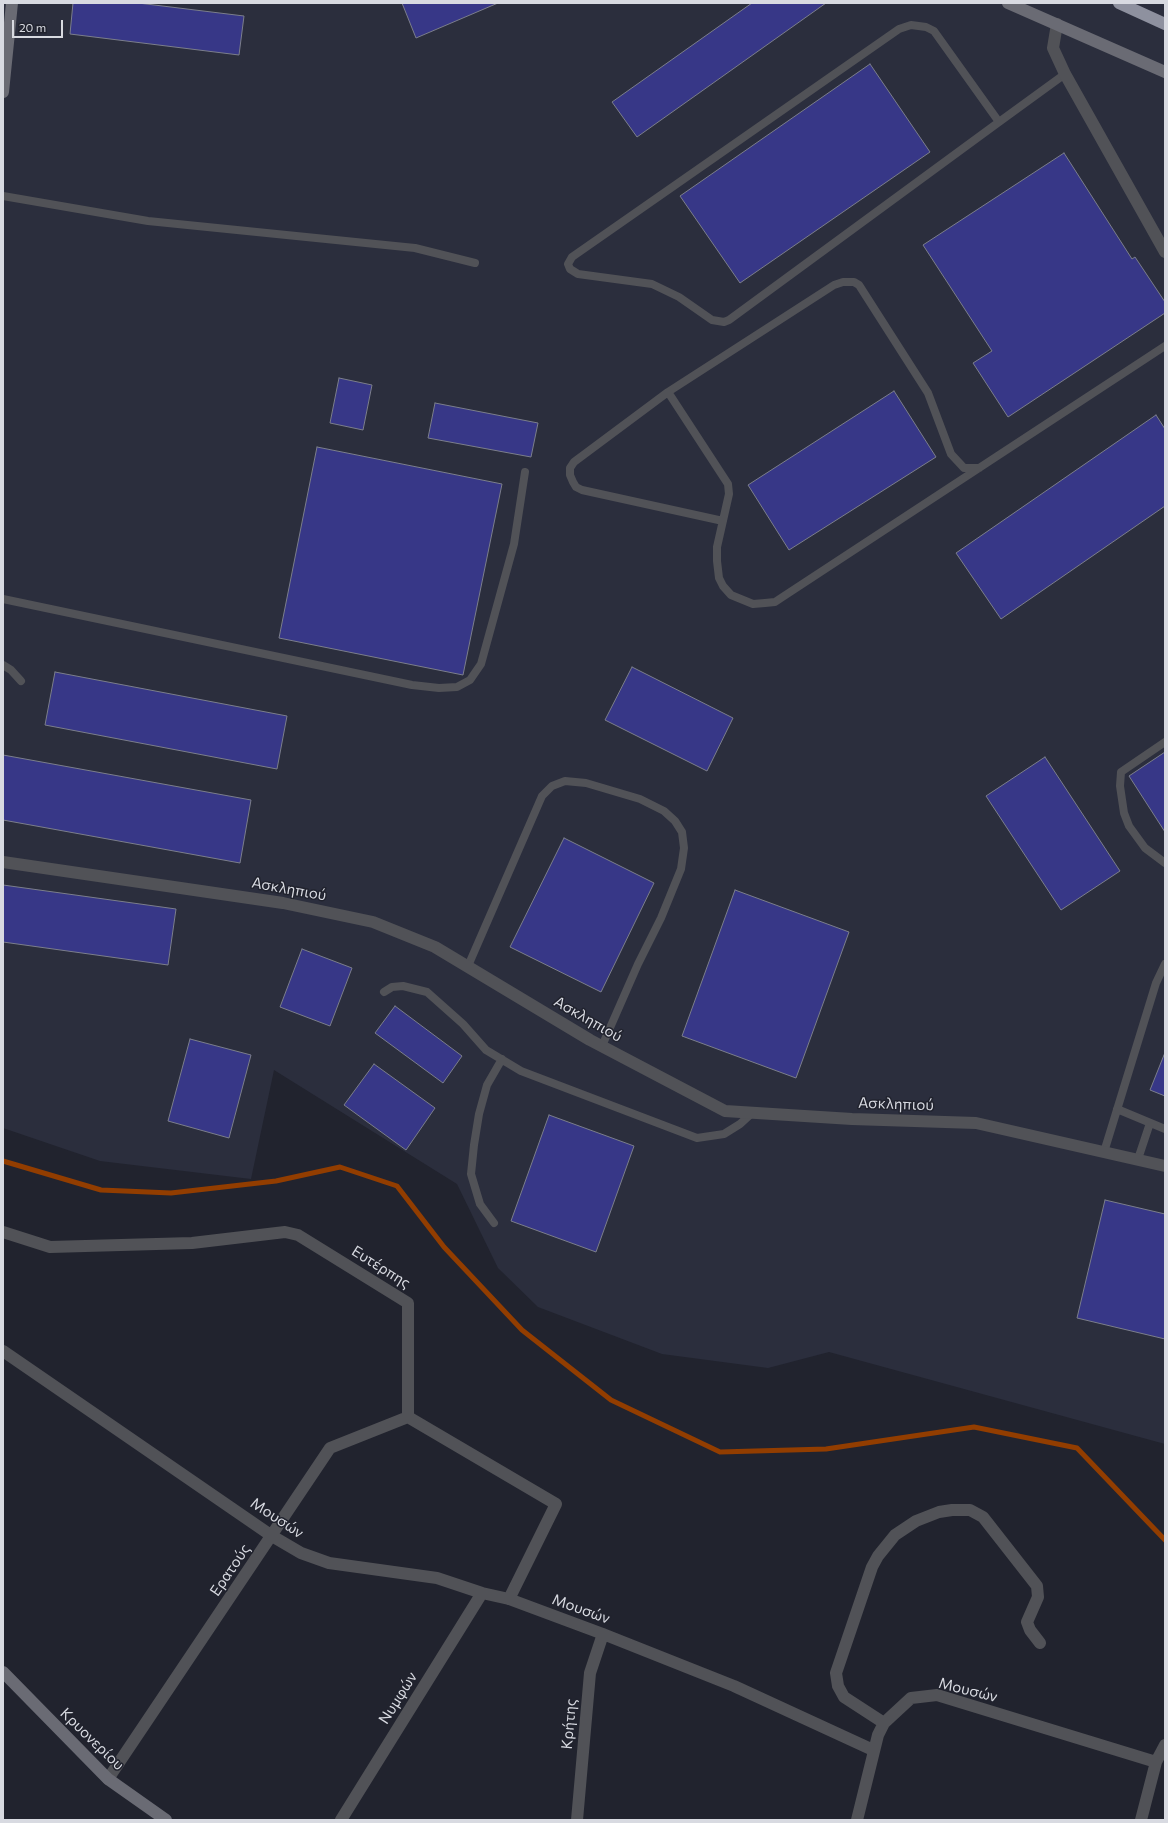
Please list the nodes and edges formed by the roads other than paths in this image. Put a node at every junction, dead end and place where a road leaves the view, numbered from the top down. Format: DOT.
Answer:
graph roads {
  1 [pos="12,3"];
  2 [pos="1008,3"];
  3 [pos="1119,3"];
  4 [pos="1057,24"];
  5 [pos="1165,24"];
  6 [pos="1165,72"];
  7 [pos="1065,74"];
  8 [pos="3,92"];
  9 [pos="999,122"];
  10 [pos="3,196"];
  11 [pos="1165,252"];
  12 [pos="475,263"];
  13 [pos="1165,346"];
  14 [pos="668,392"];
  15 [pos="979,468"];
  16 [pos="525,472"];
  17 [pos="723,521"];
  18 [pos="3,599"];
  19 [pos="3,666"];
  20 [pos="21,680"];
  21 [pos="1165,742"];
  22 [pos="3,862"];
  23 [pos="1165,862"];
  24 [pos="1165,964"];
  25 [pos="468,966"];
  26 [pos="384,992"];
  27 [pos="602,1046"];
  28 [pos="502,1060"];
  29 [pos="1118,1109"];
  30 [pos="752,1113"];
  31 [pos="1150,1123"];
  32 [pos="1165,1129"];
  33 [pos="1104,1152"];
  34 [pos="1138,1159"];
  35 [pos="1165,1166"];
  36 [pos="494,1223"];
  37 [pos="3,1232"];
  38 [pos="3,1351"];
  39 [pos="408,1417"];
  40 [pos="272,1536"];
  41 [pos="482,1593"];
  42 [pos="509,1599"];
  43 [pos="603,1634"];
  44 [pos="1040,1643"];
  45 [pos="3,1672"];
  46 [pos="884,1723"];
  47 [pos="1165,1745"];
  48 [pos="873,1750"];
  49 [pos="1156,1762"];
  50 [pos="108,1778"];
  51 [pos="166,1820"];
  52 [pos="341,1820"];
  53 [pos="577,1820"];
  54 [pos="857,1820"];
  55 [pos="1141,1820"];
  1 -- 8 [label="main road"];
  2 -- 4 [label="main road"];
  3 -- 5 [label="highway"];
  4 -- 6 [label="main road"];
  4 -- 7 [label="street"];
  7 -- 9 [label="lane"];
  7 -- 11 [label="street"];
  9 -- 9 [label="lane"];
  10 -- 12 [label="lane"];
  13 -- 15 [label="lane"];
  14 -- 15 [label="lane"];
  14 -- 17 [label="lane"];
  14 -- 17 [label="lane"];
  15 -- 17 [label="lane"];
  16 -- 18 [label="lane"];
  19 -- 20 [label="lane"];
  21 -- 23 [label="lane"];
  22 -- 25 [label="street, Ασκληπιού"];
  24 -- 29 [label="lane"];
  25 -- 27 [label="street, Ασκληπιού"];
  25 -- 27 [label="lane"];
  26 -- 28 [label="lane"];
  27 -- 30 [label="street, Ασκληπιού"];
  28 -- 30 [label="lane"];
  28 -- 36 [label="lane"];
  29 -- 31 [label="lane"];
  29 -- 33 [label="lane"];
  30 -- 33 [label="street, Ασκληπιού"];
  31 -- 32 [label="lane"];
  31 -- 34 [label="lane"];
  33 -- 34 [label="street, Ασκληπιού"];
  34 -- 35 [label="street, Ασκληπιού"];
  37 -- 39 [label="street, Ευτέρπης"];
  38 -- 40 [label="street, Μουσών"];
  39 -- 40 [label="street, Ερατούς"];
  39 -- 42 [label="street"];
  40 -- 41 [label="street, Μουσών"];
  40 -- 50 [label="street, Ερατούς"];
  41 -- 42 [label="street, Μουσών"];
  41 -- 52 [label="street, Νυμφών"];
  42 -- 43 [label="street, Μουσών"];
  43 -- 48 [label="street, Μουσών"];
  43 -- 53 [label="street, Κρήτης"];
  44 -- 46 [label="street"];
  45 -- 50 [label="main road, Κρυονερίου"];
  46 -- 48 [label="street, Μουσών"];
  46 -- 49 [label="street, Μουσών"];
  47 -- 49 [label="street"];
  48 -- 54 [label="street"];
  49 -- 55 [label="street"];
  50 -- 51 [label="main road, Κρυονερίου"];
}
